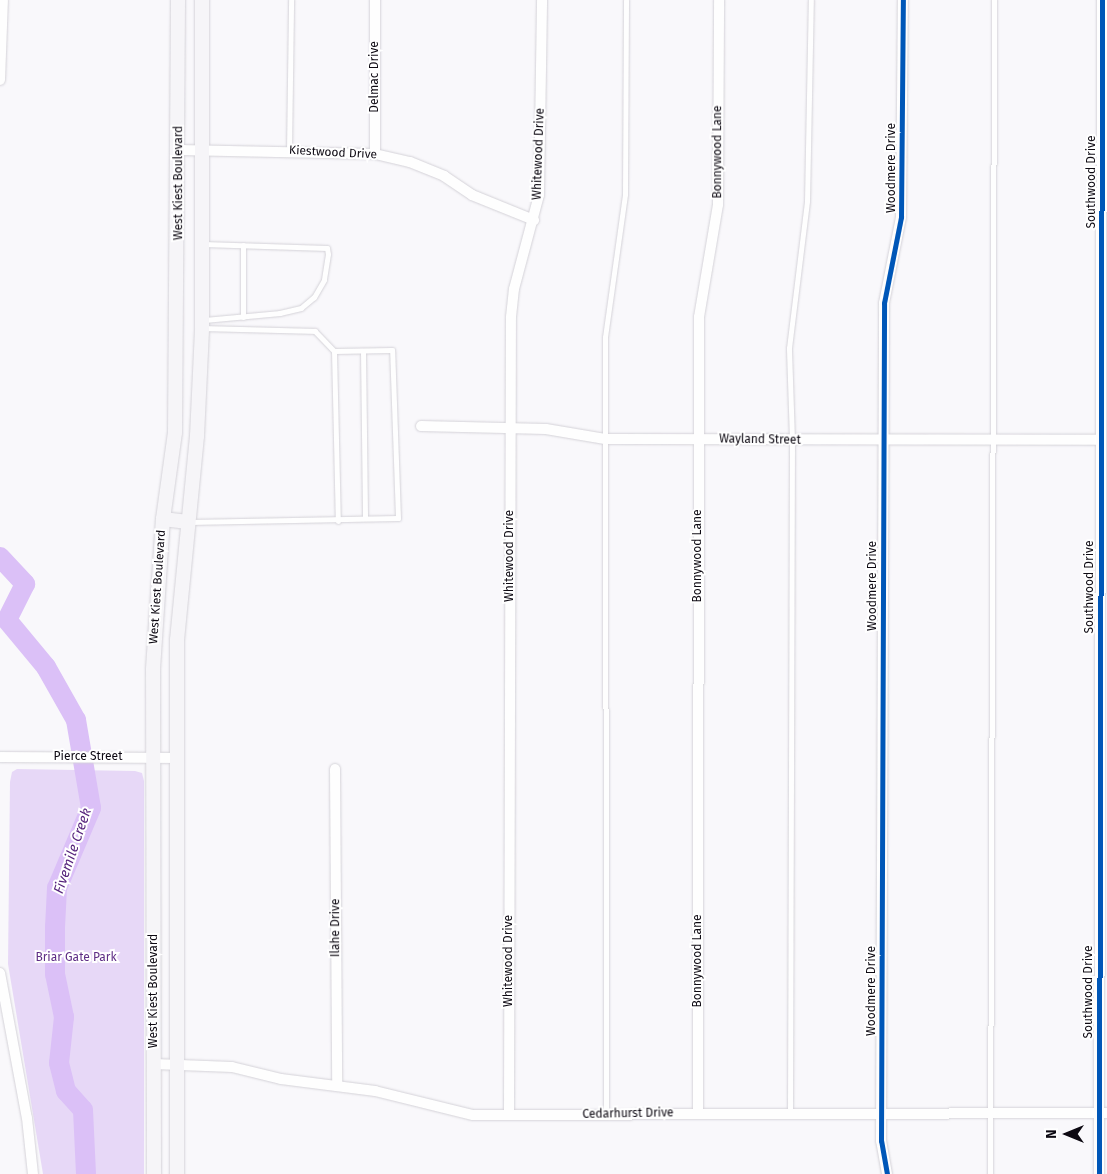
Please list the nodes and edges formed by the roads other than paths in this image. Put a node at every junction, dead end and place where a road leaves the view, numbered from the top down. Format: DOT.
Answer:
graph roads {
  1 [pos="3,0"];
  2 [pos="178,0"];
  3 [pos="202,0"];
  4 [pos="290,0"];
  5 [pos="376,0"];
  6 [pos="542,0"];
  7 [pos="626,0"];
  8 [pos="719,0"];
  9 [pos="810,0"];
  10 [pos="902,0"];
  11 [pos="994,0"];
  12 [pos="1102,0"];
  13 [pos="0,80"];
  14 [pos="179,150"];
  15 [pos="203,151"];
  16 [pos="289,151"];
  17 [pos="376,154"];
  18 [pos="534,220"];
  19 [pos="202,244"];
  20 [pos="244,245"];
  21 [pos="243,317"];
  22 [pos="202,324"];
  23 [pos="178,326"];
  24 [pos="334,351"];
  25 [pos="363,351"];
  26 [pos="421,426"];
  27 [pos="510,427"];
  28 [pos="605,439"];
  29 [pos="698,439"];
  30 [pos="792,440"];
  31 [pos="883,440"];
  32 [pos="991,440"];
  33 [pos="1101,440"];
  34 [pos="365,518"];
  35 [pos="163,519"];
  36 [pos="338,521"];
  37 [pos="188,522"];
  38 [pos="0,757"];
  39 [pos="153,757"];
  40 [pos="175,758"];
  41 [pos="335,769"];
  42 [pos="0,973"];
  43 [pos="1,994"];
  44 [pos="177,1063"];
  45 [pos="154,1064"];
  46 [pos="338,1086"];
  47 [pos="990,1111"];
  48 [pos="790,1112"];
  49 [pos="698,1113"];
  50 [pos="1103,1113"];
  51 [pos="606,1114"];
  52 [pos="882,1114"];
  53 [pos="509,1115"];
  54 [pos="33,1174"];
  55 [pos="154,1174"];
  56 [pos="177,1174"];
  57 [pos="887,1174"];
  58 [pos="990,1174"];
  59 [pos="1099,1174"];
  1 -- 13 [label="street"];
  2 -- 14 [label="main road, West Kiest Boulevard"];
  3 -- 15 [label="main road, West Kiest Boulevard"];
  4 -- 16 [label="lane"];
  5 -- 17 [label="street, Delmac Drive"];
  6 -- 18 [label="street, Whitewood Drive"];
  7 -- 28 [label="lane"];
  8 -- 29 [label="street, Bonnywood Lane"];
  9 -- 30 [label="lane"];
  10 -- 31 [label="street, Woodmere Drive"];
  11 -- 32 [label="lane"];
  12 -- 33 [label="street, Southwood Drive"];
  14 -- 15 [label="street, Kiestwood Drive"];
  14 -- 23 [label="main road, West Kiest Boulevard"];
  15 -- 16 [label="street, Kiestwood Drive"];
  15 -- 19 [label="main road, West Kiest Boulevard"];
  16 -- 17 [label="street, Kiestwood Drive"];
  17 -- 18 [label="street, Kiestwood Drive"];
  18 -- 27 [label="street, Whitewood Drive"];
  19 -- 20 [label="lane"];
  19 -- 22 [label="main road, West Kiest Boulevard"];
  20 -- 21 [label="lane"];
  20 -- 21 [label="lane"];
  21 -- 22 [label="lane"];
  22 -- 23 [label="main road"];
  22 -- 24 [label="lane"];
  22 -- 37 [label="main road, West Kiest Boulevard"];
  23 -- 35 [label="main road, West Kiest Boulevard"];
  24 -- 25 [label="lane"];
  24 -- 36 [label="lane"];
  25 -- 34 [label="lane"];
  25 -- 34 [label="lane"];
  26 -- 27 [label="street, Wayland Street"];
  27 -- 28 [label="street, Wayland Street"];
  27 -- 53 [label="street, Whitewood Drive"];
  28 -- 29 [label="street, Wayland Street"];
  28 -- 51 [label="lane"];
  29 -- 30 [label="street, Wayland Street"];
  29 -- 49 [label="street, Bonnywood Lane"];
  30 -- 31 [label="street, Wayland Street"];
  30 -- 48 [label="lane"];
  31 -- 32 [label="street, Wayland Street"];
  31 -- 52 [label="street, Woodmere Drive"];
  32 -- 33 [label="street, Wayland Street"];
  32 -- 47 [label="lane"];
  33 -- 50 [label="street, Southwood Drive"];
  34 -- 36 [label="lane"];
  35 -- 37 [label="main road"];
  35 -- 39 [label="main road, West Kiest Boulevard"];
  36 -- 37 [label="lane"];
  37 -- 40 [label="main road, West Kiest Boulevard"];
  38 -- 39 [label="street, Pierce Street"];
  39 -- 40 [label="street, Pierce Street"];
  39 -- 45 [label="main road, West Kiest Boulevard"];
  40 -- 44 [label="main road, West Kiest Boulevard"];
  41 -- 46 [label="street, Ilahe Drive"];
  42 -- 43 [label="street"];
  43 -- 54 [label="street"];
  44 -- 45 [label="street, Cedarhurst Drive"];
  44 -- 46 [label="street, Cedarhurst Drive"];
  44 -- 56 [label="main road, West Kiest Boulevard"];
  45 -- 55 [label="main road, West Kiest Boulevard"];
  46 -- 53 [label="street, Cedarhurst Drive"];
  47 -- 50 [label="street, Cedarhurst Drive"];
  47 -- 52 [label="street, Cedarhurst Drive"];
  47 -- 58 [label="lane"];
  48 -- 49 [label="street, Cedarhurst Drive"];
  48 -- 52 [label="street, Cedarhurst Drive"];
  49 -- 51 [label="street, Cedarhurst Drive"];
  50 -- 59 [label="street, Southwood Drive"];
  51 -- 53 [label="street, Cedarhurst Drive"];
  52 -- 57 [label="street, Woodmere Drive"];
}
